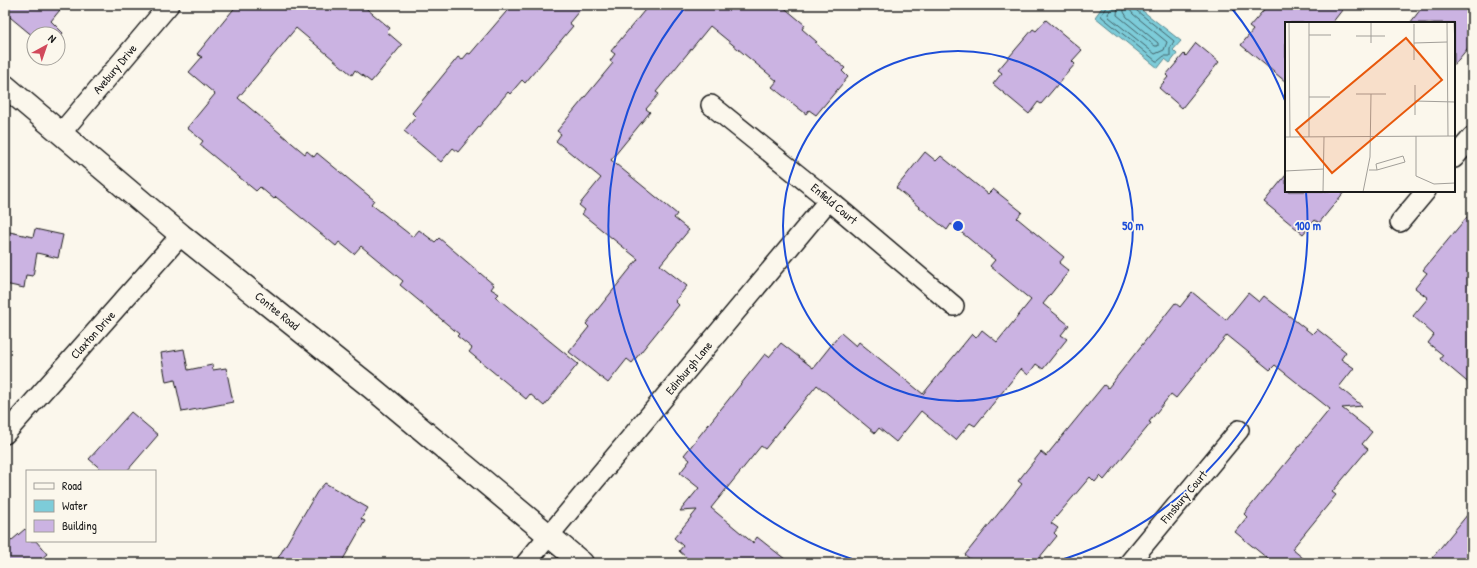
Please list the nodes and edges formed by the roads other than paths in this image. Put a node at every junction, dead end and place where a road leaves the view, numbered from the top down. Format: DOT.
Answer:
graph roads {
  1 [pos="168,5"];
  2 [pos="5,86"];
  3 [pos="711,106"];
  4 [pos="61,133"];
  5 [pos="1472,137"];
  6 [pos="1455,157"];
  7 [pos="1425,192"];
  8 [pos="829,200"];
  9 [pos="1400,222"];
  10 [pos="182,235"];
  11 [pos="954,306"];
  12 [pos="1239,430"];
  13 [pos="5,434"];
  14 [pos="549,536"];
  15 [pos="1136,561"];
  16 [pos="526,563"];
  17 [pos="582,563"];
  1 -- 4 [label="street, Avebury Drive"];
  2 -- 4 [label="street, Contee Road"];
  3 -- 8 [label="street, Enfield Court"];
  4 -- 10 [label="street, Contee Road"];
  5 -- 6 [label="street"];
  7 -- 9 [label="street"];
  8 -- 11 [label="street, Enfield Court"];
  8 -- 14 [label="street, Edinburgh Lane"];
  10 -- 13 [label="street, Claxton Drive"];
  10 -- 14 [label="street, Contee Road"];
  12 -- 15 [label="street, Finsbury Court"];
  14 -- 16 [label="street"];
  14 -- 17 [label="street, Contee Road"];
}
